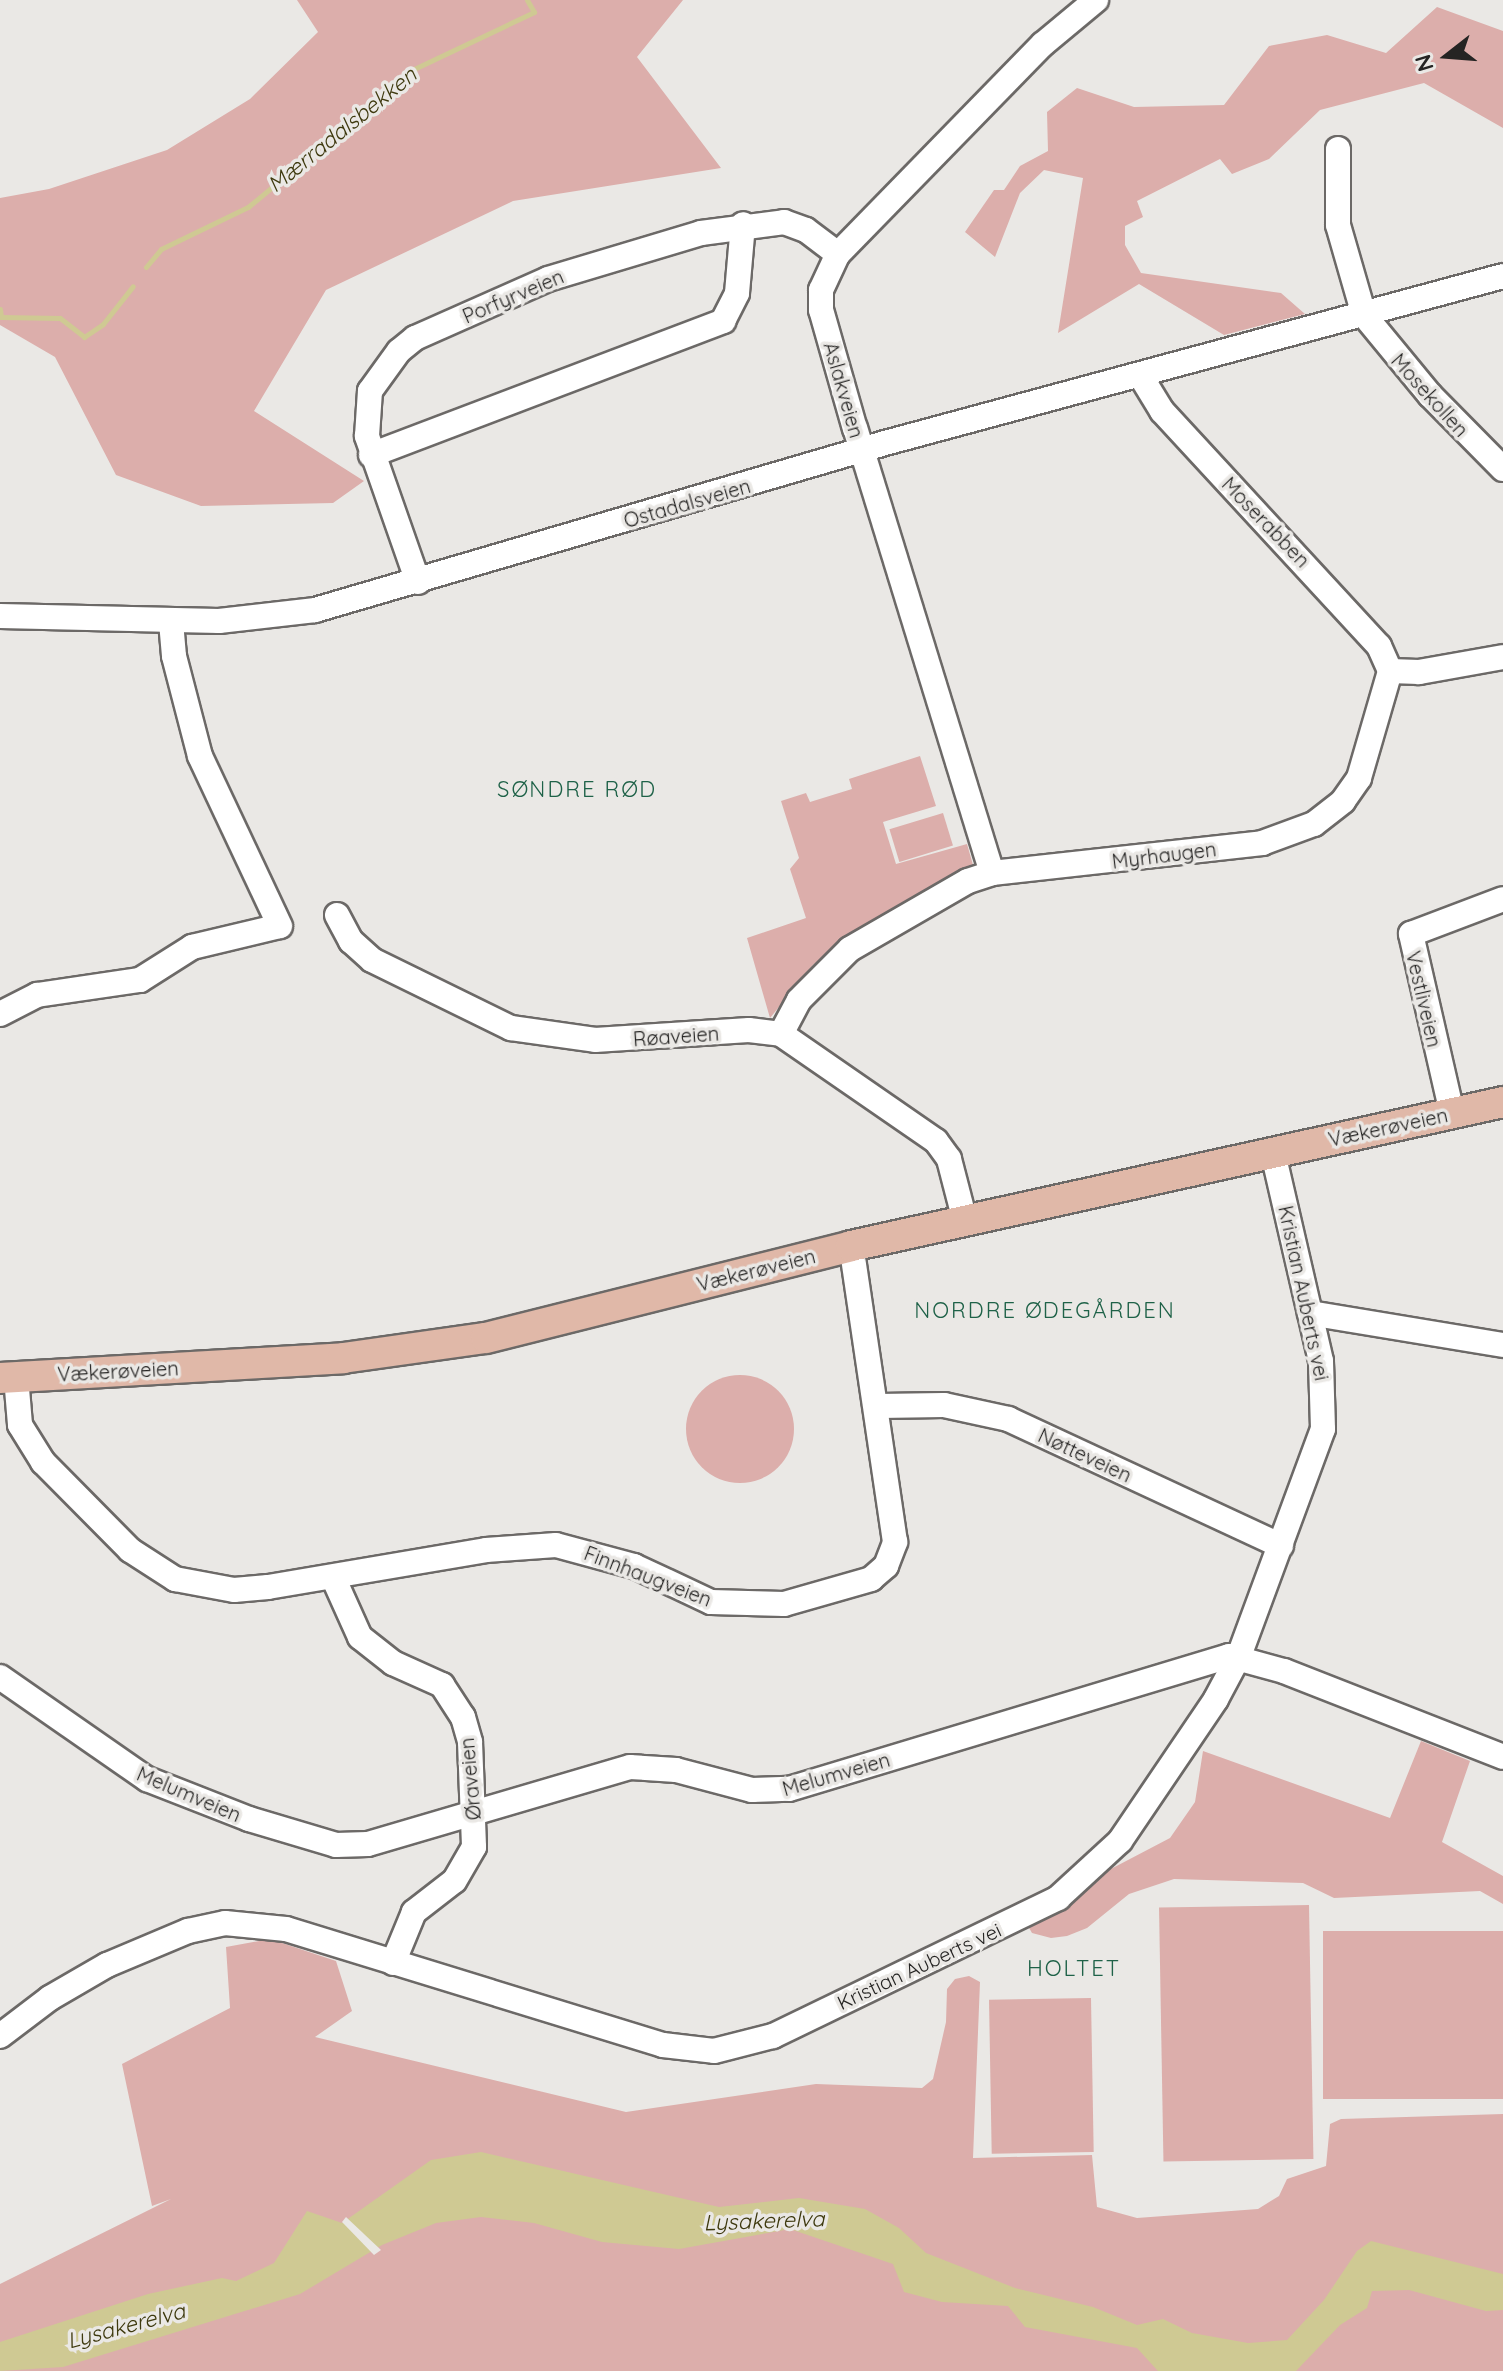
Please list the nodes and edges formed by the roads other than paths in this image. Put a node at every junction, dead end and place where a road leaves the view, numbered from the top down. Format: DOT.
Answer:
graph roads {
  1 [pos="1096,0"];
  2 [pos="1338,149"];
  3 [pos="743,224"];
  4 [pos="838,254"];
  5 [pos="1503,276"];
  6 [pos="1364,315"];
  7 [pos="1140,375"];
  8 [pos="862,450"];
  9 [pos="371,455"];
  10 [pos="1503,469"];
  11 [pos="418,582"];
  12 [pos="0,616"];
  13 [pos="171,621"];
  14 [pos="1503,657"];
  15 [pos="1390,671"];
  16 [pos="992,873"];
  17 [pos="1503,899"];
  18 [pos="337,915"];
  19 [pos="0,1014"];
  20 [pos="781,1034"];
  21 [pos="1503,1102"];
  22 [pos="1452,1113"];
  23 [pos="1273,1153"];
  24 [pos="965,1221"];
  25 [pos="854,1263"];
  26 [pos="1310,1313"];
  27 [pos="1503,1345"];
  28 [pos="8,1377"];
  29 [pos="879,1406"];
  30 [pos="1281,1546"];
  31 [pos="333,1577"];
  32 [pos="1239,1656"];
  33 [pos="0,1677"];
  34 [pos="1503,1757"];
  35 [pos="475,1811"];
  36 [pos="393,1963"];
  37 [pos="0,2036"];
  1 -- 4 [label="street, Aslakveien"];
  2 -- 6 [label="street"];
  3 -- 4 [label="street, Porfyrveien"];
  3 -- 9 [label="street"];
  3 -- 9 [label="street, Porfyrveien"];
  4 -- 8 [label="street, Aslakveien"];
  5 -- 6 [label="street, Ostadalsveien"];
  6 -- 7 [label="street, Ostadalsveien"];
  6 -- 10 [label="street, Mosekollen"];
  7 -- 8 [label="street, Ostadalsveien"];
  7 -- 15 [label="street, Moserabben"];
  8 -- 11 [label="street, Ostadalsveien"];
  8 -- 16 [label="street, Aslakveien"];
  9 -- 11 [label="street, Porfyrveien"];
  11 -- 13 [label="street, Ostadalsveien"];
  12 -- 13 [label="street, Ostadalsveien"];
  13 -- 19 [label="street"];
  14 -- 15 [label="street"];
  15 -- 16 [label="street, Myrhaugen"];
  16 -- 20 [label="street, Myrhaugen"];
  17 -- 22 [label="street, Vestliveien"];
  18 -- 20 [label="street, Røaveien"];
  20 -- 24 [label="street, Røaveien"];
  21 -- 22 [label="main road, Vækerøveien"];
  22 -- 23 [label="main road, Vækerøveien"];
  23 -- 24 [label="main road, Vækerøveien"];
  23 -- 26 [label="street, Kristian Auberts vei"];
  24 -- 28 [label="main road, Vækerøveien"];
  25 -- 29 [label="street, Finnhaugveien"];
  26 -- 27 [label="street"];
  26 -- 30 [label="street, Kristian Auberts vei"];
  28 -- 31 [label="street, Finnhaugveien"];
  29 -- 30 [label="street, Nøtteveien"];
  29 -- 31 [label="street, Finnhaugveien"];
  30 -- 32 [label="street, Kristian Auberts vei"];
  31 -- 35 [label="street, Øraveien"];
  32 -- 34 [label="street, Melumveien"];
  32 -- 35 [label="street, Melumveien"];
  32 -- 36 [label="street, Kristian Auberts vei"];
  33 -- 35 [label="street, Melumveien"];
  35 -- 36 [label="street, Øraveien"];
  36 -- 37 [label="street, Kristian Auberts vei"];
}
